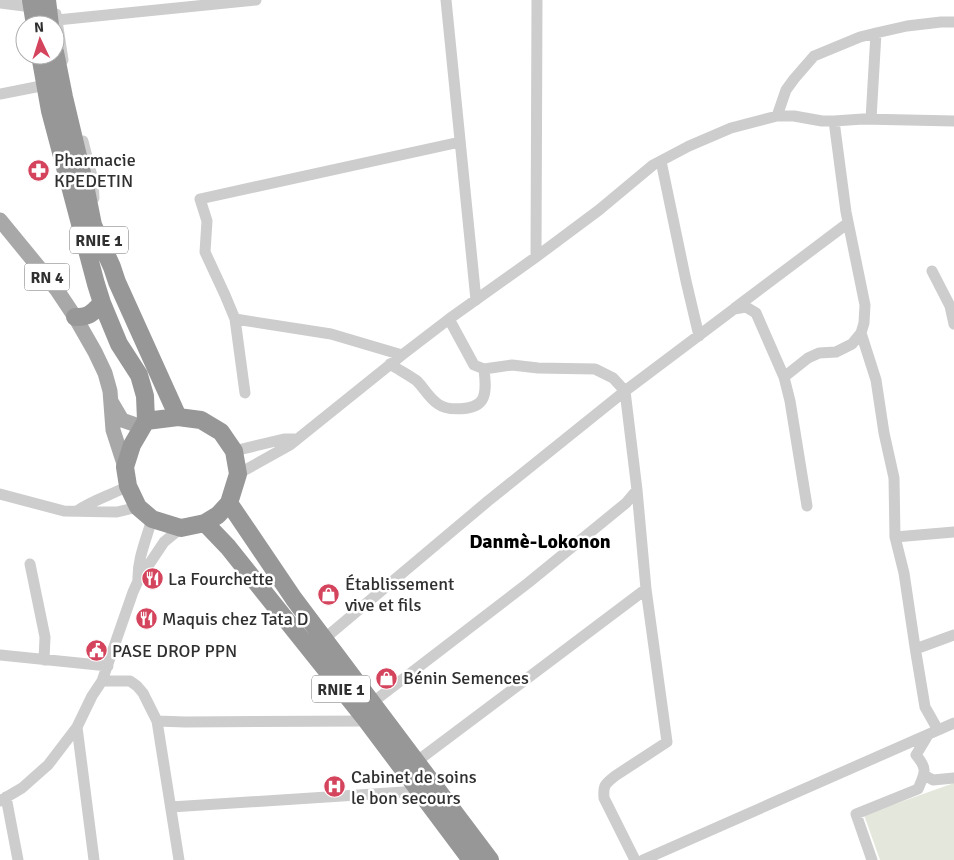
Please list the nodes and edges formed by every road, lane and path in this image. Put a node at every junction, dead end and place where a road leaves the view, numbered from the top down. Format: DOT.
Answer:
graph roads {
  1 [pos="54,0"];
  2 [pos="256,0"];
  3 [pos="446,0"];
  4 [pos="538,0"];
  5 [pos="0,2"];
  6 [pos="37,2"];
  7 [pos="36,15"];
  8 [pos="48,15"];
  9 [pos="54,15"];
  10 [pos="65,21"];
  11 [pos="954,22"];
  12 [pos="876,33"];
  13 [pos="42,65"];
  14 [pos="58,65"];
  15 [pos="63,65"];
  16 [pos="46,85"];
  17 [pos="0,94"];
  18 [pos="777,116"];
  19 [pos="871,119"];
  20 [pos="834,121"];
  21 [pos="954,121"];
  22 [pos="460,142"];
  23 [pos="661,161"];
  24 [pos="0,220"];
  25 [pos="848,223"];
  26 [pos="93,225"];
  27 [pos="536,257"];
  28 [pos="932,271"];
  29 [pos="476,300"];
  30 [pos="102,303"];
  31 [pos="734,309"];
  32 [pos="75,317"];
  33 [pos="235,319"];
  34 [pos="449,319"];
  35 [pos="954,324"];
  36 [pos="861,332"];
  37 [pos="699,336"];
  38 [pos="402,355"];
  39 [pos="390,364"];
  40 [pos="484,369"];
  41 [pos="784,377"];
  42 [pos="625,391"];
  43 [pos="245,392"];
  44 [pos="110,399"];
  45 [pos="178,417"];
  46 [pos="144,424"];
  47 [pos="297,439"];
  48 [pos="234,451"];
  49 [pos="125,467"];
  50 [pos="238,474"];
  51 [pos="128,486"];
  52 [pos="636,490"];
  53 [pos="0,494"];
  54 [pos="229,503"];
  55 [pos="807,506"];
  56 [pos="75,512"];
  57 [pos="145,513"];
  58 [pos="205,523"];
  59 [pos="181,528"];
  60 [pos="954,532"];
  61 [pos="895,537"];
  62 [pos="30,564"];
  63 [pos="138,582"];
  64 [pos="646,589"];
  65 [pos="954,634"];
  66 [pos="324,639"];
  67 [pos="915,648"];
  68 [pos="0,654"];
  69 [pos="44,660"];
  70 [pos="108,666"];
  71 [pos="102,681"];
  72 [pos="373,702"];
  73 [pos="157,721"];
  74 [pos="367,721"];
  75 [pos="954,723"];
  76 [pos="77,727"];
  77 [pos="933,732"];
  78 [pos="416,762"];
  79 [pos="924,775"];
  80 [pos="954,778"];
  81 [pos="419,791"];
  82 [pos="3,799"];
  83 [pos="171,807"];
  84 [pos="18,860"];
  85 [pos="94,860"];
  86 [pos="179,860"];
  87 [pos="471,860"];
  88 [pos="490,860"];
  89 [pos="635,860"];
  90 [pos="642,860"];
  91 [pos="872,860"];
  1 -- 9 [label="street"];
  2 -- 10 [label="street"];
  3 -- 22 [label="street"];
  4 -- 27 [label="street"];
  5 -- 6 [label="street"];
  6 -- 7 [label="highway"];
  6 -- 8 [label="highway"];
  11 -- 12 [label="street"];
  12 -- 18 [label="street"];
  12 -- 19 [label="street"];
  13 -- 16 [label="highway, RNIE 1"];
  14 -- 26 [label="highway, RNIE 1"];
  15 -- 26 [label="street"];
  16 -- 17 [label="street"];
  16 -- 30 [label="highway, RNIE 1"];
  18 -- 20 [label="street"];
  18 -- 23 [label="street"];
  19 -- 20 [label="street"];
  19 -- 21 [label="street"];
  20 -- 25 [label="street"];
  22 -- 29 [label="street"];
  22 -- 33 [label="street"];
  23 -- 27 [label="street"];
  23 -- 37 [label="street"];
  24 -- 32 [label="main road, RN 4"];
  25 -- 31 [label="street"];
  25 -- 36 [label="street"];
  26 -- 45 [label="highway, RNIE 1"];
  27 -- 29 [label="street"];
  28 -- 35 [label="street"];
  29 -- 34 [label="street"];
  30 -- 32 [label="highway"];
  30 -- 46 [label="highway, RNIE 1"];
  31 -- 37 [label="street"];
  31 -- 41 [label="street"];
  32 -- 44 [label="main road, RN 4"];
  33 -- 38 [label="street"];
  33 -- 43 [label="street"];
  34 -- 38 [label="street"];
  34 -- 40 [label="street"];
  36 -- 41 [label="street"];
  36 -- 61 [label="street"];
  37 -- 42 [label="street"];
  38 -- 39 [label="street"];
  39 -- 40 [label="street"];
  39 -- 47 [label="street"];
  40 -- 42 [label="street"];
  41 -- 55 [label="street"];
  42 -- 52 [label="street"];
  42 -- 66 [label="street"];
  44 -- 46 [label="main road, RN 4"];
  44 -- 49 [label="main road, RN 4"];
  45 -- 46 [label="highway"];
  45 -- 48 [label="highway"];
  46 -- 49 [label="highway"];
  47 -- 48 [label="street"];
  47 -- 50 [label="street"];
  48 -- 50 [label="highway"];
  49 -- 51 [label="highway"];
  50 -- 54 [label="highway"];
  51 -- 56 [label="street"];
  51 -- 57 [label="highway"];
  52 -- 64 [label="street"];
  52 -- 72 [label="street"];
  53 -- 56 [label="street"];
  54 -- 58 [label="highway"];
  54 -- 66 [label="highway, RNIE 1"];
  56 -- 57 [label="street"];
  57 -- 59 [label="highway"];
  57 -- 63 [label="street"];
  58 -- 59 [label="highway"];
  58 -- 74 [label="highway, RNIE 1"];
  59 -- 63 [label="street"];
  60 -- 61 [label="street"];
  61 -- 67 [label="street"];
  62 -- 69 [label="street"];
  63 -- 70 [label="street"];
  64 -- 78 [label="street"];
  64 -- 89 [label="street"];
  65 -- 67 [label="street"];
  66 -- 72 [label="highway, RNIE 1"];
  67 -- 77 [label="street"];
  68 -- 69 [label="street"];
  69 -- 70 [label="street"];
  70 -- 71 [label="street"];
  71 -- 73 [label="street"];
  71 -- 76 [label="street"];
  72 -- 78 [label="highway, RNIE 1"];
  73 -- 74 [label="street"];
  73 -- 83 [label="street"];
  74 -- 81 [label="highway, RNIE 1"];
  75 -- 77 [label="street"];
  76 -- 82 [label="street"];
  76 -- 85 [label="street"];
  77 -- 79 [label="street"];
  77 -- 90 [label="street"];
  78 -- 88 [label="highway, RNIE 1"];
  79 -- 80 [label="street"];
  79 -- 91 [label="street"];
  81 -- 83 [label="street"];
  81 -- 87 [label="highway, RNIE 1"];
  82 -- 84 [label="street"];
  83 -- 86 [label="street"];
}
